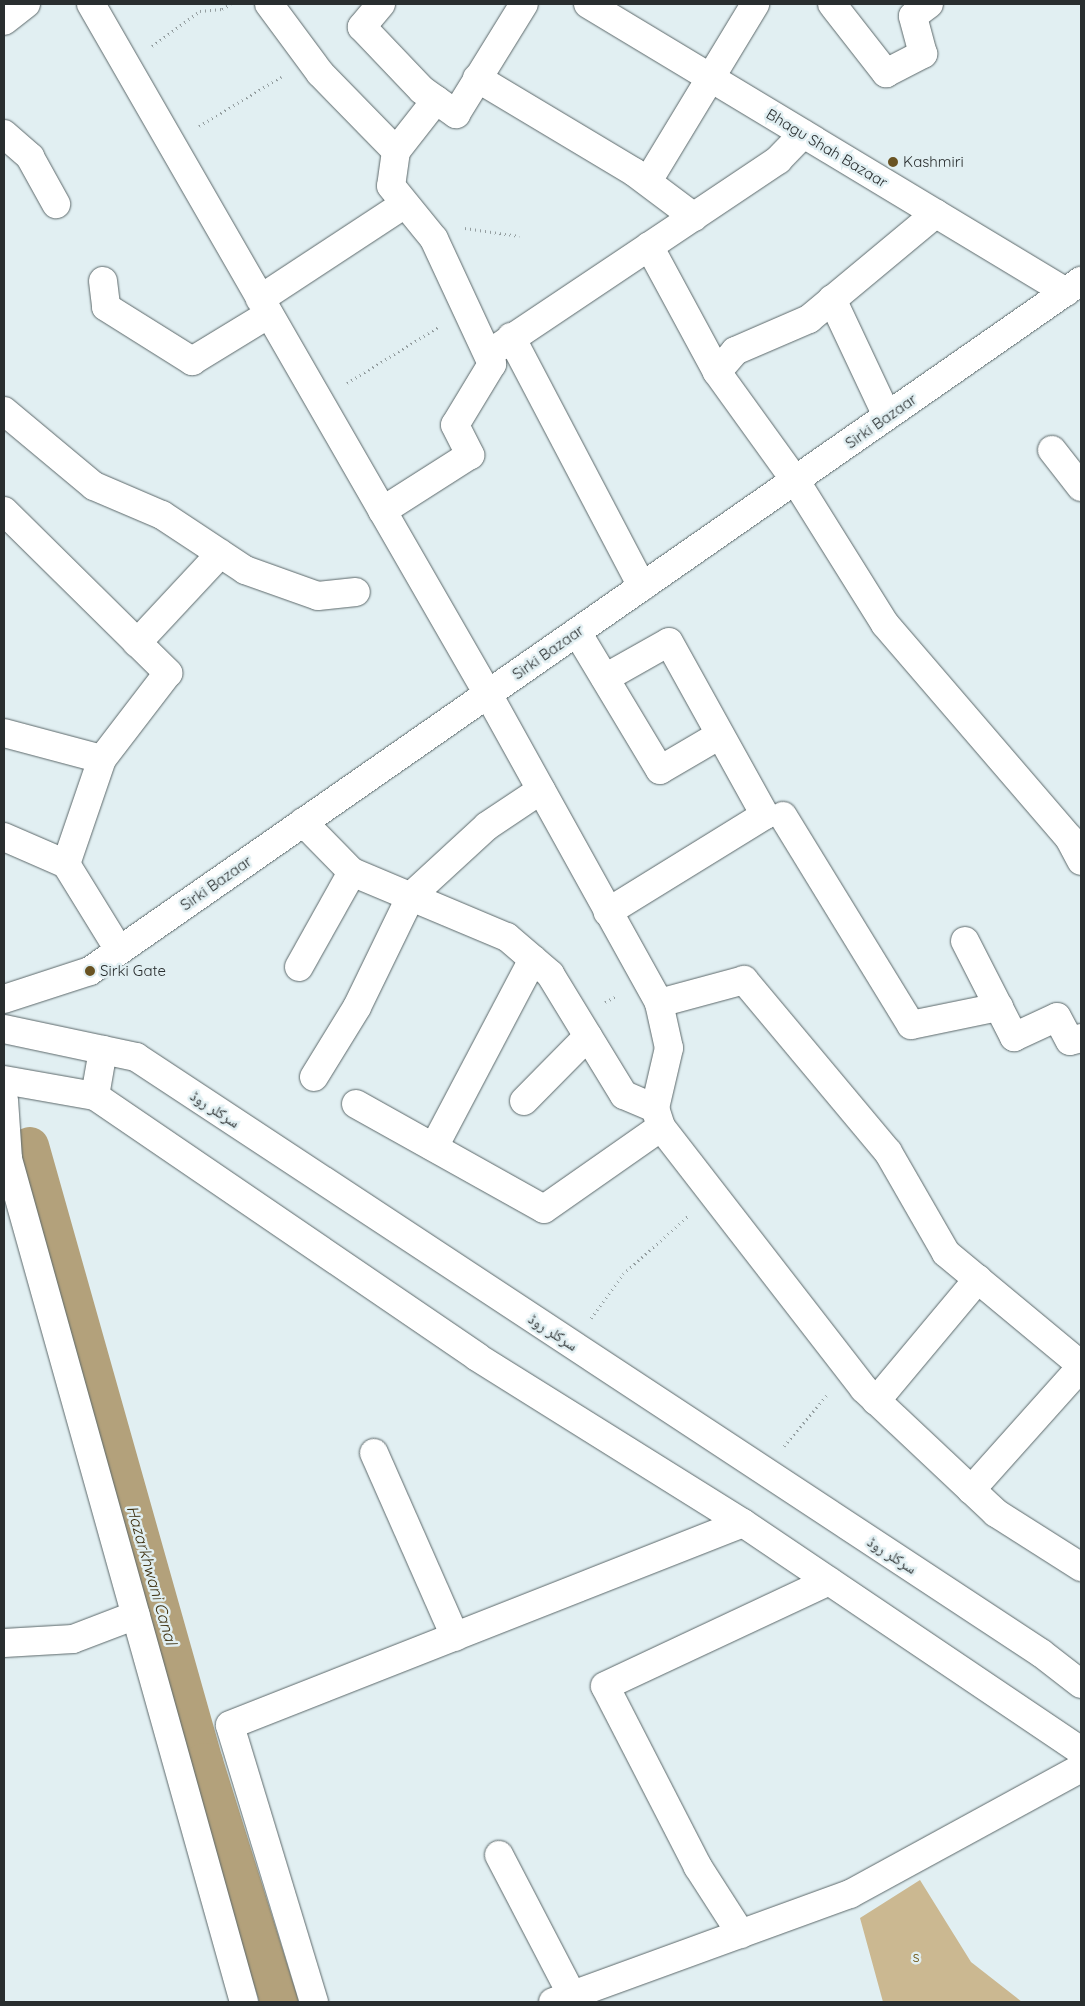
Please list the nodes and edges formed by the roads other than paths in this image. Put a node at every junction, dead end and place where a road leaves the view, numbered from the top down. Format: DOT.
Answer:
graph roads {
  1 [pos="26,4"];
  2 [pos="92,4"];
  3 [pos="269,4"];
  4 [pos="381,4"];
  5 [pos="524,4"];
  6 [pos="588,4"];
  7 [pos="755,4"];
  8 [pos="832,4"];
  9 [pos="929,4"];
  10 [pos="4,21"];
  11 [pos="476,78"];
  12 [pos="711,78"];
  13 [pos="436,100"];
  14 [pos="4,134"];
  15 [pos="803,134"];
  16 [pos="396,151"];
  17 [pos="648,181"];
  18 [pos="56,204"];
  19 [pos="403,205"];
  20 [pos="936,213"];
  21 [pos="694,216"];
  22 [pos="649,246"];
  23 [pos="103,282"];
  24 [pos="1077,286"];
  25 [pos="832,299"];
  26 [pos="265,306"];
  27 [pos="512,337"];
  28 [pos="490,353"];
  29 [pos="717,372"];
  30 [pos="4,411"];
  31 [pos="888,416"];
  32 [pos="1052,450"];
  33 [pos="795,480"];
  34 [pos="1081,487"];
  35 [pos="4,511"];
  36 [pos="382,511"];
  37 [pos="220,554"];
  38 [pos="642,587"];
  39 [pos="356,592"];
  40 [pos="577,632"];
  41 [pos="137,643"];
  42 [pos="605,678"];
  43 [pos="488,694"];
  44 [pos="4,734"];
  45 [pos="720,735"];
  46 [pos="102,759"];
  47 [pos="541,790"];
  48 [pos="783,816"];
  49 [pos="304,822"];
  50 [pos="4,837"];
  51 [pos="1081,861"];
  52 [pos="66,864"];
  53 [pos="352,872"];
  54 [pos="411,896"];
  55 [pos="608,912"];
  56 [pos="965,941"];
  57 [pos="119,950"];
  58 [pos="533,959"];
  59 [pos="299,967"];
  60 [pos="653,992"];
  61 [pos="4,999"];
  62 [pos="999,1007"];
  63 [pos="582,1026"];
  64 [pos="4,1029"];
  65 [pos="1081,1038"];
  66 [pos="103,1050"];
  67 [pos="314,1077"];
  68 [pos="4,1080"];
  69 [pos="94,1096"];
  70 [pos="4,1100"];
  71 [pos="524,1101"];
  72 [pos="356,1104"];
  73 [pos="658,1117"];
  74 [pos="434,1147"];
  75 [pos="6,1162"];
  76 [pos="978,1279"];
  77 [pos="1081,1366"];
  78 [pos="876,1401"];
  79 [pos="374,1453"];
  80 [pos="971,1490"];
  81 [pos="744,1523"];
  82 [pos="1081,1567"];
  83 [pos="829,1581"];
  84 [pos="136,1615"];
  85 [pos="455,1637"];
  86 [pos="4,1643"];
  87 [pos="1081,1684"];
  88 [pos="1081,1751"];
  89 [pos="1081,1768"];
  90 [pos="499,1855"];
  91 [pos="741,1934"];
  92 [pos="562,1999"];
  93 [pos="244,2002"];
  94 [pos="314,2002"];
  1 -- 10 [label="street"];
  2 -- 26 [label="street"];
  3 -- 16 [label="street"];
  4 -- 13 [label="street"];
  5 -- 11 [label="street"];
  6 -- 12 [label="street, Bhagu Shah Bazaar"];
  7 -- 12 [label="street"];
  8 -- 9 [label="street"];
  11 -- 13 [label="street"];
  11 -- 17 [label="street"];
  12 -- 15 [label="street, Bhagu Shah Bazaar"];
  12 -- 17 [label="street"];
  13 -- 16 [label="street"];
  14 -- 18 [label="street"];
  15 -- 20 [label="street, Bhagu Shah Bazaar"];
  15 -- 21 [label="street"];
  16 -- 19 [label="street"];
  17 -- 21 [label="street"];
  19 -- 26 [label="street"];
  19 -- 28 [label="street"];
  20 -- 24 [label="street, Bhagu Shah Bazaar"];
  20 -- 25 [label="street"];
  21 -- 22 [label="street"];
  22 -- 27 [label="street"];
  22 -- 29 [label="street"];
  23 -- 26 [label="street"];
  24 -- 31 [label="street, Sirki Bazaar"];
  25 -- 29 [label="street"];
  25 -- 31 [label="street"];
  26 -- 36 [label="street"];
  27 -- 28 [label="street"];
  27 -- 38 [label="street"];
  28 -- 36 [label="street"];
  29 -- 33 [label="street"];
  30 -- 37 [label="street"];
  31 -- 33 [label="street, Sirki Bazaar"];
  32 -- 34 [label="street"];
  33 -- 38 [label="street, Sirki Bazaar"];
  33 -- 51 [label="street"];
  35 -- 41 [label="street"];
  36 -- 43 [label="street"];
  37 -- 39 [label="street"];
  37 -- 41 [label="street"];
  38 -- 40 [label="street, Sirki Bazaar"];
  40 -- 42 [label="street"];
  40 -- 43 [label="street, Sirki Bazaar"];
  41 -- 46 [label="street"];
  42 -- 45 [label="street"];
  42 -- 45 [label="street"];
  43 -- 47 [label="street"];
  43 -- 49 [label="street, Sirki Bazaar"];
  44 -- 46 [label="street"];
  45 -- 55 [label="street"];
  46 -- 52 [label="street"];
  47 -- 54 [label="street"];
  47 -- 55 [label="street"];
  48 -- 62 [label="street"];
  49 -- 53 [label="street"];
  49 -- 57 [label="street, Sirki Bazaar"];
  50 -- 52 [label="street"];
  52 -- 57 [label="street"];
  53 -- 54 [label="street"];
  53 -- 59 [label="street"];
  54 -- 58 [label="street"];
  54 -- 67 [label="street"];
  55 -- 60 [label="street"];
  56 -- 62 [label="street"];
  57 -- 61 [label="street, Sirki Bazaar"];
  58 -- 63 [label="street"];
  58 -- 74 [label="street"];
  60 -- 73 [label="street"];
  60 -- 76 [label="street"];
  62 -- 65 [label="street"];
  63 -- 71 [label="street"];
  63 -- 73 [label="street"];
  64 -- 66 [label="street, سرکلر روڈ"];
  66 -- 69 [label="street"];
  66 -- 87 [label="street, سرکلر روڈ"];
  68 -- 69 [label="street"];
  69 -- 81 [label="street"];
  70 -- 75 [label="street"];
  72 -- 74 [label="street"];
  73 -- 74 [label="street"];
  73 -- 78 [label="street"];
  75 -- 84 [label="street"];
  76 -- 77 [label="street"];
  76 -- 78 [label="street"];
  77 -- 80 [label="street"];
  78 -- 80 [label="street"];
  79 -- 85 [label="street"];
  80 -- 82 [label="street"];
  81 -- 83 [label="street"];
  81 -- 85 [label="street"];
  83 -- 88 [label="street"];
  83 -- 91 [label="street"];
  84 -- 86 [label="street"];
  84 -- 93 [label="street"];
  85 -- 94 [label="street"];
  89 -- 91 [label="street"];
  90 -- 92 [label="street"];
  91 -- 92 [label="street"];
}
